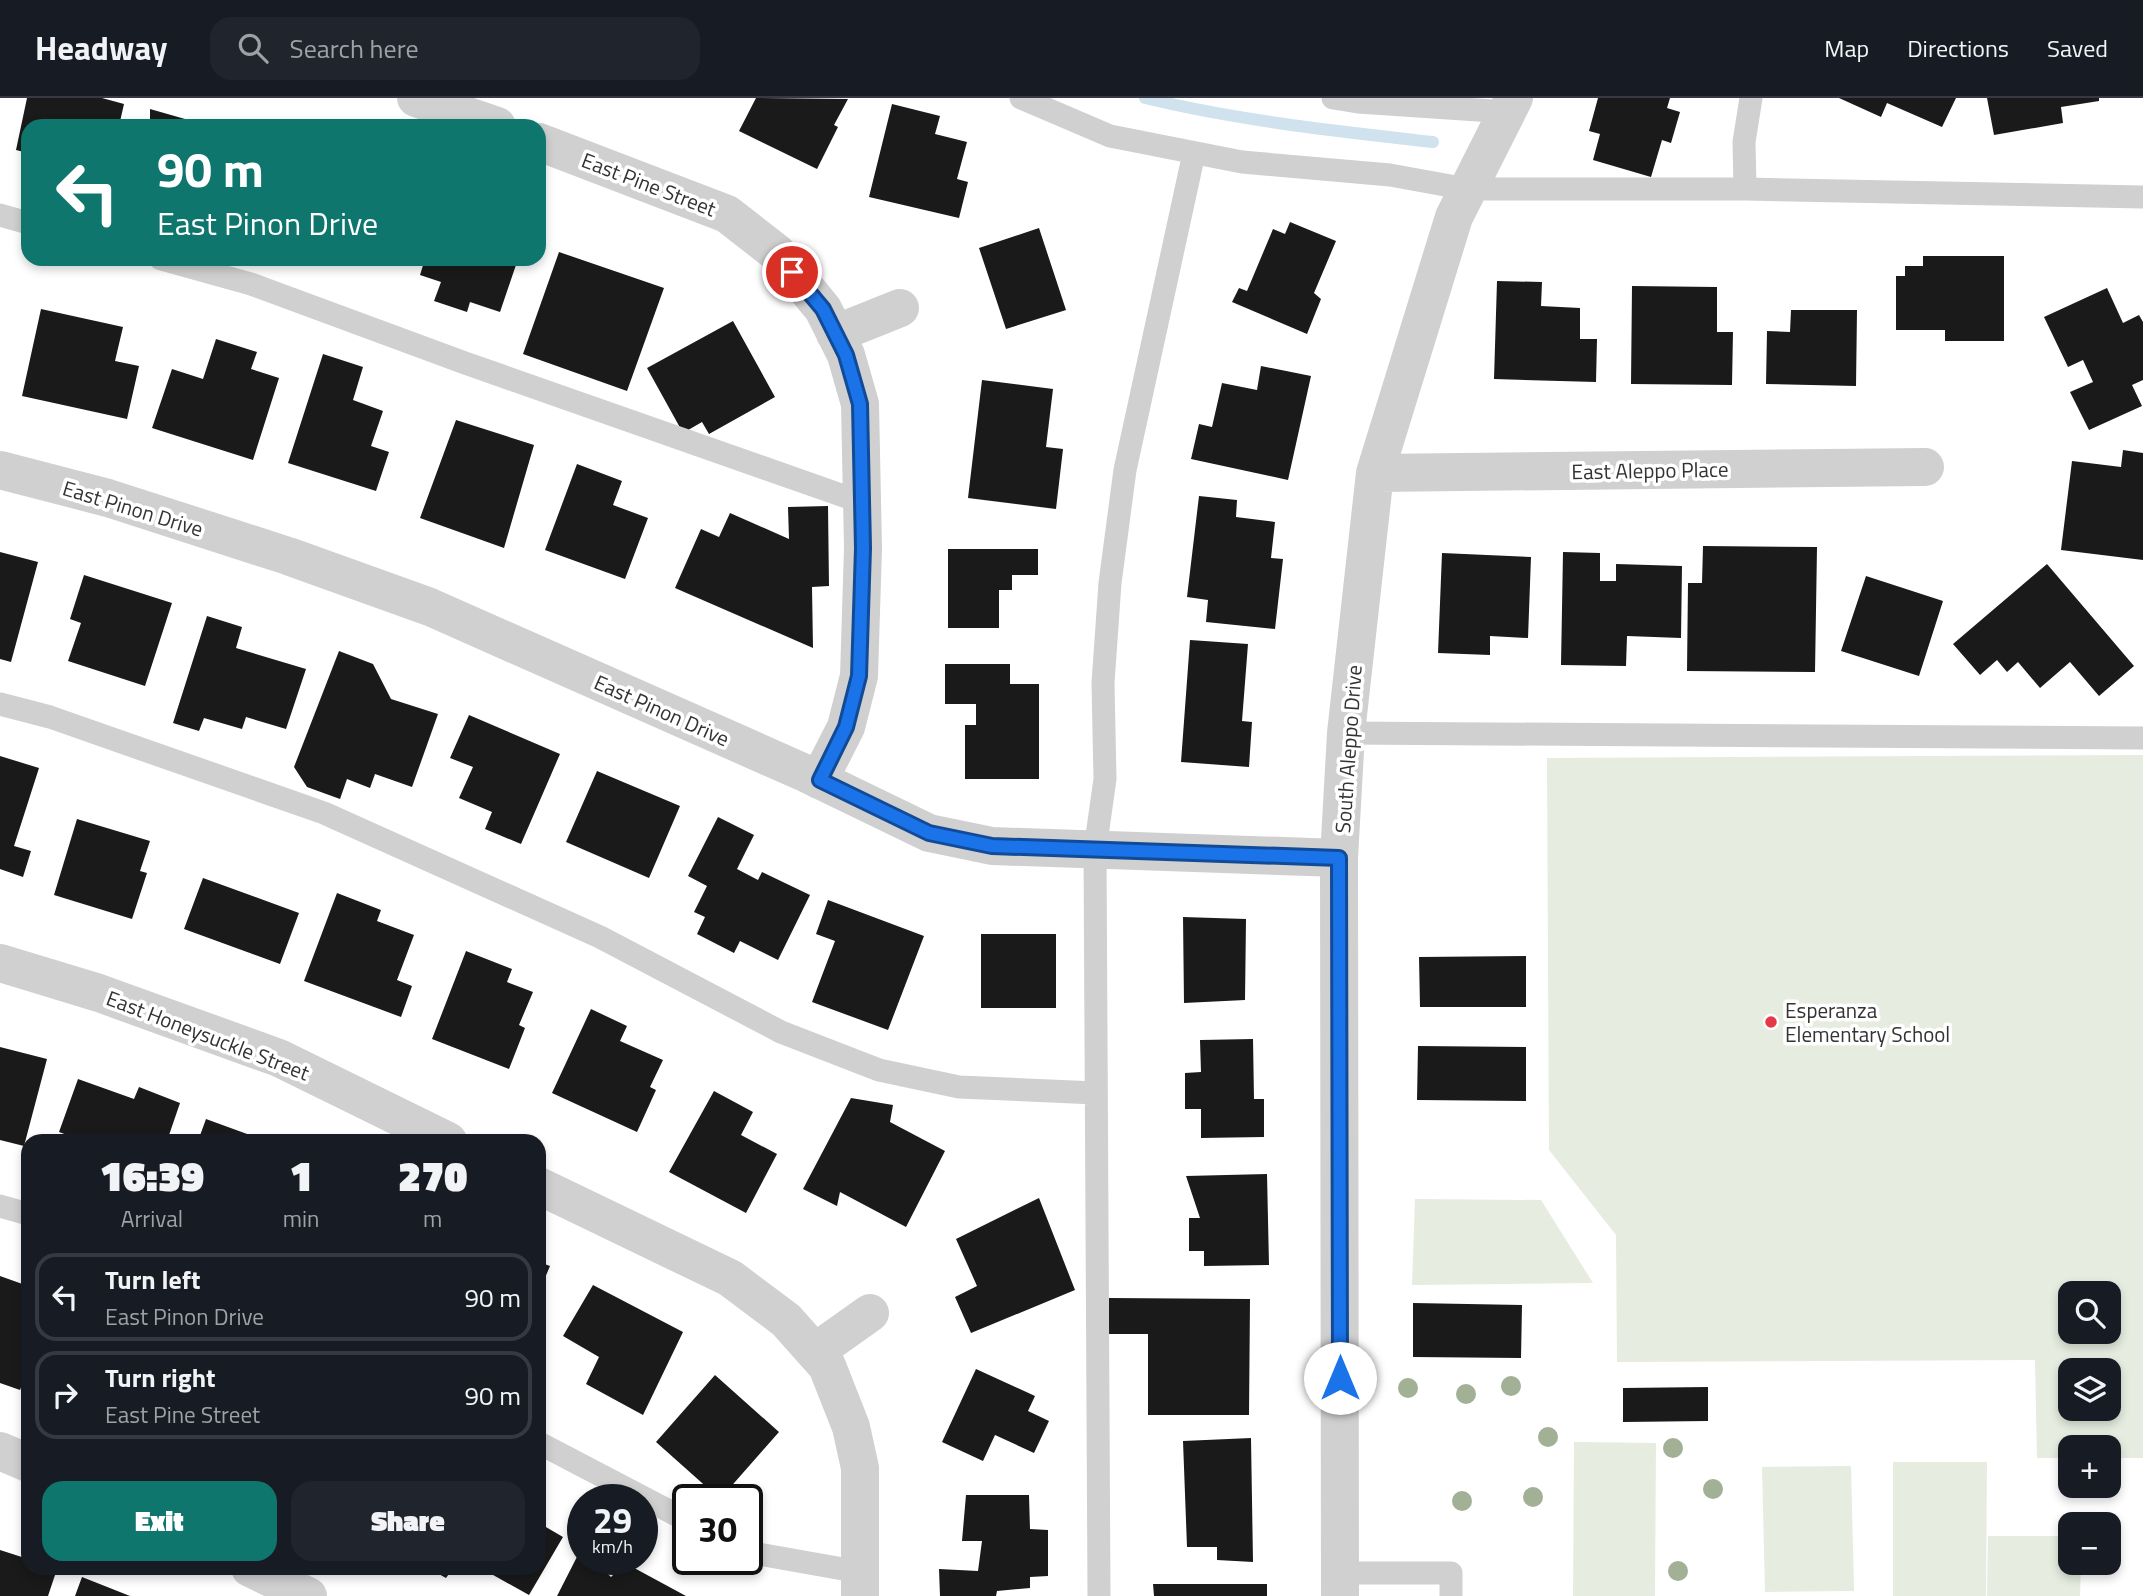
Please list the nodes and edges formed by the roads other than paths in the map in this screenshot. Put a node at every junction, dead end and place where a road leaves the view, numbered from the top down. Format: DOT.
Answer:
graph roads {
  1 [pos="416,98"];
  2 [pos="1021,98"];
  3 [pos="1333,98"];
  4 [pos="1751,98"];
  5 [pos="1511,105"];
  6 [pos="477,119"];
  7 [pos="546,145"];
  8 [pos="1194,153"];
  9 [pos="1467,189"];
  10 [pos="1745,189"];
  11 [pos="2143,197"];
  12 [pos="0,215"];
  13 [pos="21,221"];
  14 [pos="186,266"];
  15 [pos="900,308"];
  16 [pos="835,334"];
  17 [pos="1925,467"];
  18 [pos="0,470"];
  19 [pos="1375,473"];
  20 [pos="861,502"];
  21 [pos="0,705"];
  22 [pos="1346,733"];
  23 [pos="2143,738"];
  24 [pos="820,780"];
  25 [pos="1095,850"];
  26 [pos="1339,858"];
  27 [pos="0,963"];
  28 [pos="1096,1093"];
  29 [pos="434,1134"];
  30 [pos="546,1189"];
  31 [pos="0,1206"];
  32 [pos="21,1212"];
  33 [pos="870,1313"];
  34 [pos="815,1352"];
  35 [pos="546,1447"];
  36 [pos="0,1451"];
  37 [pos="21,1461"];
  38 [pos="672,1513"];
  39 [pos="763,1557"];
  40 [pos="264,1575"];
  41 [pos="860,1584"];
  42 [pos="1340,1584"];
  43 [pos="307,1596"];
  44 [pos="1099,1596"];
  45 [pos="1451,1596"];
  1 -- 6 [label="street"];
  2 -- 8 [label="lane"];
  3 -- 5 [label="lane"];
  4 -- 10 [label="lane"];
  5 -- 9 [label="street, South Aleppo Drive"];
  7 -- 16 [label="street, East Pine Street"];
  8 -- 9 [label="lane"];
  8 -- 25 [label="lane"];
  9 -- 10 [label="lane"];
  9 -- 19 [label="street, South Aleppo Drive"];
  10 -- 11 [label="lane"];
  12 -- 13 [label="lane"];
  14 -- 20 [label="lane"];
  15 -- 16 [label="street"];
  16 -- 20 [label="street, East Pine Street"];
  17 -- 19 [label="street, East Aleppo Place"];
  18 -- 24 [label="street, East Pinon Drive"];
  19 -- 22 [label="street, South Aleppo Drive"];
  20 -- 24 [label="street, East Pine Street"];
  21 -- 28 [label="lane"];
  22 -- 23 [label="lane"];
  22 -- 26 [label="street, South Aleppo Drive"];
  24 -- 25 [label="street, East Pinon Drive"];
  25 -- 26 [label="street, East Pinon Drive"];
  25 -- 28 [label="lane"];
  26 -- 42 [label="street, South Aleppo Drive"];
  27 -- 29 [label="street, East Honeysuckle Street"];
  28 -- 44 [label="lane"];
  30 -- 34 [label="street"];
  31 -- 32 [label="lane"];
  33 -- 34 [label="street"];
  34 -- 41 [label="street"];
  35 -- 38 [label="lane"];
  36 -- 37 [label="street"];
  39 -- 41 [label="lane"];
  40 -- 43 [label="street"];
  42 -- 45 [label="lane"];
}
